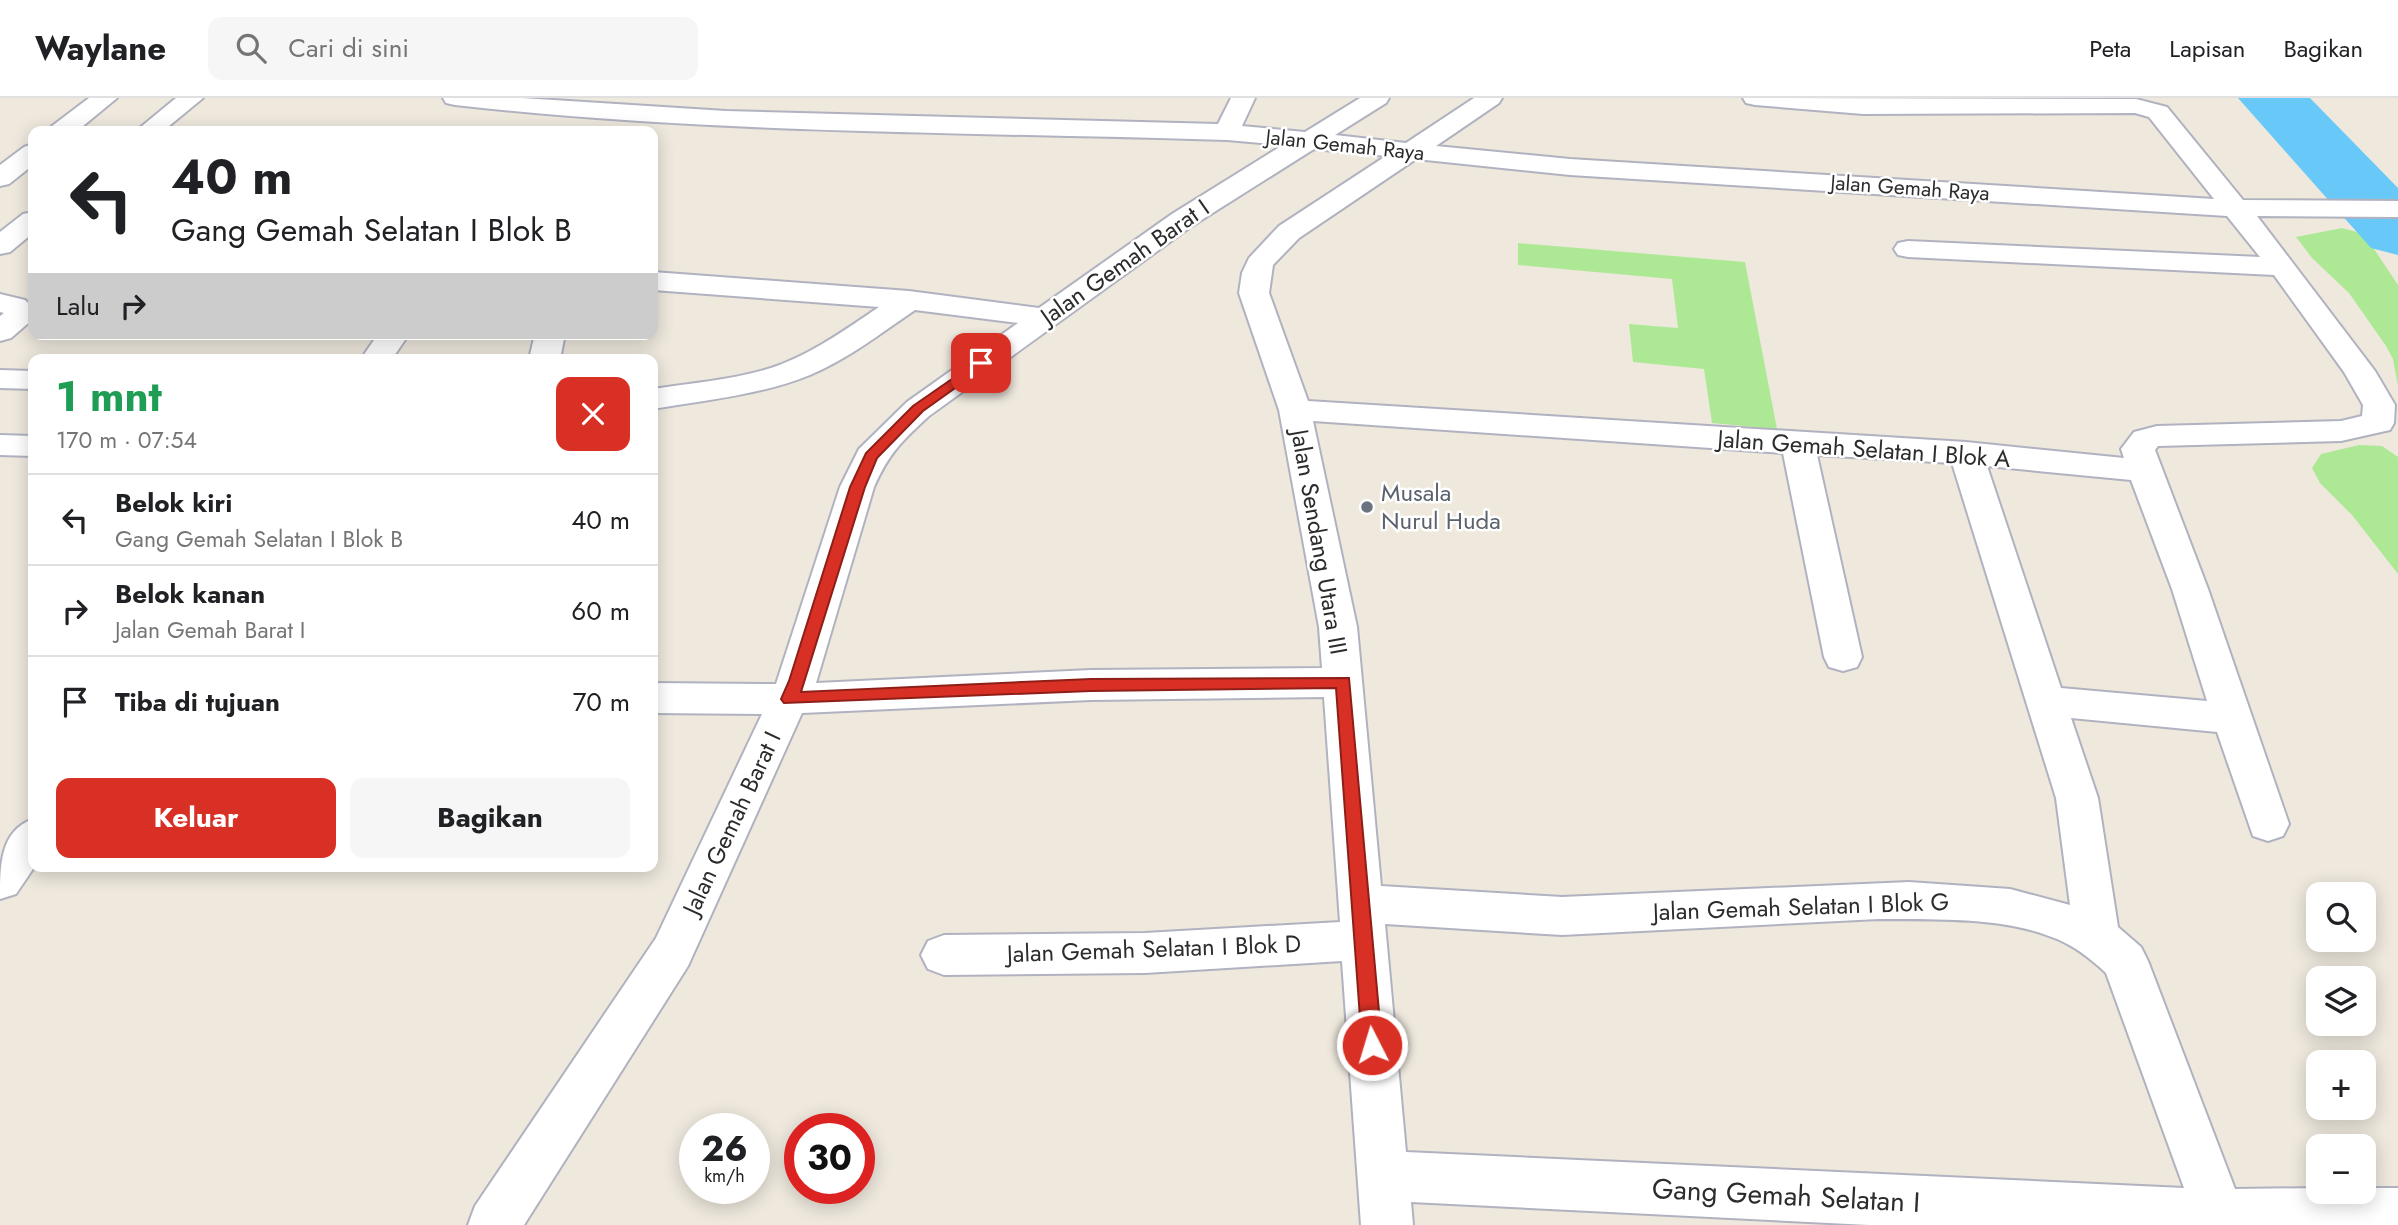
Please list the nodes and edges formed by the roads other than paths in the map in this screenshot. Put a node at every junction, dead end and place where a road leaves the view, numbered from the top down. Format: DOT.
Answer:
graph roads {
  1 [pos="105,98"];
  2 [pos="191,98"];
  3 [pos="455,98"];
  4 [pos="879,98"];
  5 [pos="1243,98"];
  6 [pos="1377,98"];
  7 [pos="1490,98"];
  8 [pos="1755,98"];
  9 [pos="531,102"];
  10 [pos="866,122"];
  11 [pos="68,126"];
  12 [pos="155,126"];
  13 [pos="517,126"];
  14 [pos="1227,132"];
  15 [pos="1309,141"];
  16 [pos="1410,152"];
  17 [pos="28,156"];
  18 [pos="0,178"];
  19 [pos="2234,208"];
  20 [pos="2398,209"];
  21 [pos="28,224"];
  22 [pos="0,246"];
  23 [pos="1908,250"];
  24 [pos="2283,267"];
  25 [pos="658,281"];
  26 [pos="909,300"];
  27 [pos="0,303"];
  28 [pos="1045,318"];
  29 [pos="0,332"];
  30 [pos="0,379"];
  31 [pos="28,380"];
  32 [pos="658,398"];
  33 [pos="1295,410"];
  34 [pos="1798,444"];
  35 [pos="0,445"];
  36 [pos="28,446"];
  37 [pos="1966,453"];
  38 [pos="2144,471"];
  39 [pos="1843,657"];
  40 [pos="1343,682"];
  41 [pos="658,698"];
  42 [pos="789,699"];
  43 [pos="2046,701"];
  44 [pos="2233,718"];
  45 [pos="2267,824"];
  46 [pos="28,843"];
  47 [pos="0,881"];
  48 [pos="1361,922"];
  49 [pos="2097,936"];
  50 [pos="944,955"];
  51 [pos="1385,1201"];
  52 [pos="2219,1214"];
  53 [pos="2398,1214"];
  54 [pos="494,1225"];
  1 -- 11 [label="street"];
  2 -- 12 [label="street"];
  3 -- 9 [label="street, Jalan Gemah Raya"];
  4 -- 10 [label="street"];
  5 -- 14 [label="street"];
  6 -- 15 [label="street, Jalan Gemah Barat I"];
  7 -- 16 [label="street"];
  8 -- 19 [label="street"];
  9 -- 10 [label="street, Jalan Gemah Raya"];
  9 -- 13 [label="street"];
  10 -- 14 [label="street, Jalan Gemah Raya"];
  14 -- 15 [label="street, Jalan Gemah Raya"];
  15 -- 16 [label="street, Jalan Gemah Raya"];
  15 -- 28 [label="street, Jalan Gemah Barat I"];
  16 -- 19 [label="street, Jalan Gemah Raya"];
  16 -- 33 [label="street, Jalan Sendang Utara III"];
  17 -- 18 [label="street"];
  19 -- 20 [label="street, Jalan Gemah Raya"];
  19 -- 24 [label="street"];
  21 -- 22 [label="street"];
  23 -- 24 [label="street"];
  24 -- 38 [label="street"];
  25 -- 26 [label="street"];
  26 -- 28 [label="street"];
  26 -- 32 [label="street"];
  27 -- 29 [label="street"];
  28 -- 42 [label="street, Jalan Gemah Barat I"];
  30 -- 31 [label="street"];
  33 -- 34 [label="street, Jalan Gemah Selatan I Blok A"];
  33 -- 40 [label="street, Jalan Sendang Utara III"];
  34 -- 37 [label="street, Jalan Gemah Selatan I Blok A"];
  34 -- 39 [label="street"];
  35 -- 36 [label="street"];
  37 -- 38 [label="street, Jalan Gemah Selatan I Blok A"];
  37 -- 43 [label="street"];
  38 -- 44 [label="street"];
  40 -- 42 [label="street"];
  40 -- 48 [label="street, Jalan Sendang Utara III"];
  41 -- 42 [label="street"];
  42 -- 54 [label="street, Jalan Gemah Barat I"];
  43 -- 44 [label="street"];
  43 -- 49 [label="street"];
  44 -- 45 [label="street"];
  46 -- 47 [label="street"];
  48 -- 49 [label="street, Jalan Gemah Selatan I Blok G"];
  48 -- 50 [label="street, Jalan Gemah Selatan I Blok D"];
  48 -- 51 [label="street, Jalan Sendang Utara III"];
  49 -- 52 [label="street, Jalan Gemah Selatan I Blok G"];
  51 -- 52 [label="street, Gang Gemah Selatan I"];
  52 -- 53 [label="street, Gang Gemah Selatan I"];
}
